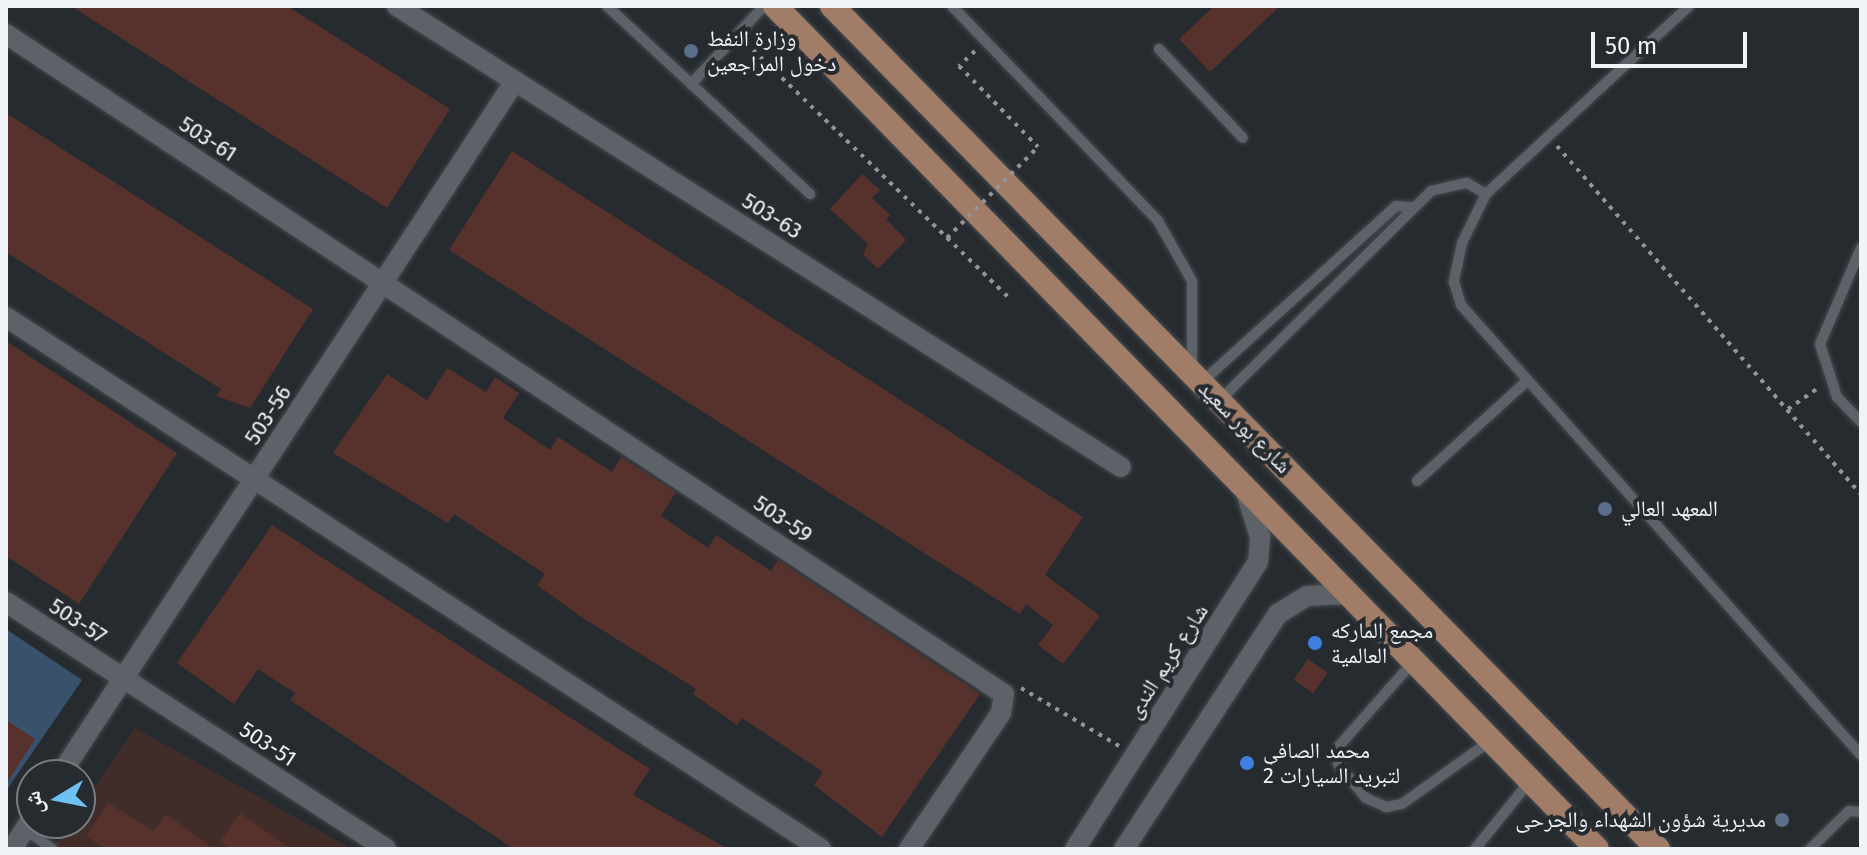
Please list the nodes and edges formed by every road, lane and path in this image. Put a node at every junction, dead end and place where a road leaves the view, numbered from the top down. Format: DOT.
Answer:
graph roads {
  1 [pos="397,6"];
  2 [pos="607,6"];
  3 [pos="764,6"];
  4 [pos="775,6"];
  5 [pos="832,6"];
  6 [pos="952,6"];
  7 [pos="1689,6"];
  8 [pos="6,34"];
  9 [pos="737,34"];
  10 [pos="986,41"];
  11 [pos="1159,49"];
  12 [pos="515,81"];
  13 [pos="691,84"];
  14 [pos="1548,136"];
  15 [pos="1243,138"];
  16 [pos="810,194"];
  17 [pos="1486,194"];
  18 [pos="1412,207"];
  19 [pos="947,238"];
  20 [pos="1861,248"];
  21 [pos="383,283"];
  22 [pos="1011,300"];
  23 [pos="6,317"];
  24 [pos="1245,342"];
  25 [pos="1260,358"];
  26 [pos="1197,378"];
  27 [pos="1528,380"];
  28 [pos="1829,381"];
  29 [pos="1221,399"];
  30 [pos="1788,409"];
  31 [pos="1861,422"];
  32 [pos="1121,467"];
  33 [pos="255,478"];
  34 [pos="1417,481"];
  35 [pos="1245,489"];
  36 [pos="1861,494"];
  37 [pos="1349,594"];
  38 [pos="6,602"];
  39 [pos="1414,660"];
  40 [pos="123,679"];
  41 [pos="1004,694"];
  42 [pos="1491,740"];
  43 [pos="1135,755"];
  44 [pos="1861,755"];
  45 [pos="70,759"];
  46 [pos="1530,780"];
  47 [pos="1861,812"];
  48 [pos="386,849"];
  49 [pos="821,849"];
  50 [pos="909,849"];
  51 [pos="1075,849"];
  52 [pos="1124,849"];
  53 [pos="1475,849"];
  54 [pos="1597,849"];
  55 [pos="1658,849"];
  56 [pos="1810,849"];
  1 -- 12 [label="street, 503-63"];
  2 -- 13 [label="lane"];
  3 -- 9 [label="lane"];
  4 -- 35 [label="main road, شارع بور سعيد"];
  5 -- 26 [label="main road, شارع بور سعيد"];
  6 -- 10 [label="lane"];
  7 -- 14 [label="lane"];
  8 -- 21 [label="street, 503-61"];
  9 -- 13 [label="lane"];
  9 -- 19 [label="path"];
  10 -- 19 [label="path, bridge"];
  10 -- 26 [label="lane"];
  11 -- 15 [label="lane"];
  12 -- 21 [label="street, 503-56"];
  12 -- 32 [label="street, 503-63"];
  13 -- 16 [label="lane"];
  14 -- 17 [label="lane"];
  14 -- 30 [label="path"];
  17 -- 18 [label="lane"];
  17 -- 27 [label="lane"];
  18 -- 24 [label="lane"];
  18 -- 25 [label="lane"];
  19 -- 22 [label="path"];
  20 -- 28 [label="lane"];
  21 -- 33 [label="street, 503-56"];
  21 -- 41 [label="street, 503-59"];
  23 -- 33 [label="street"];
  24 -- 25 [label="lane"];
  24 -- 26 [label="lane"];
  25 -- 29 [label="lane"];
  26 -- 29 [label="main road, شارع بور سعيد"];
  27 -- 34 [label="lane"];
  27 -- 44 [label="lane"];
  28 -- 30 [label="path"];
  28 -- 31 [label="lane"];
  29 -- 55 [label="main road, شارع بور سعيد"];
  30 -- 36 [label="path"];
  33 -- 40 [label="street, 503-56"];
  33 -- 49 [label="street"];
  35 -- 37 [label="main road, شارع بور سعيد"];
  35 -- 43 [label="street, شارع كريم الندى"];
  37 -- 39 [label="main road, شارع بور سعيد"];
  37 -- 52 [label="street"];
  38 -- 40 [label="street, 503-57"];
  39 -- 42 [label="main road, شارع بور سعيد"];
  39 -- 42 [label="lane"];
  40 -- 45 [label="street, 503-56"];
  40 -- 48 [label="street, 503-51"];
  41 -- 43 [label="path"];
  41 -- 50 [label="street"];
  42 -- 46 [label="main road, شارع بور سعيد"];
  43 -- 51 [label="street, شارع كريم الندى"];
  46 -- 53 [label="lane"];
  46 -- 54 [label="main road, شارع بور سعيد"];
  47 -- 56 [label="lane"];
}
